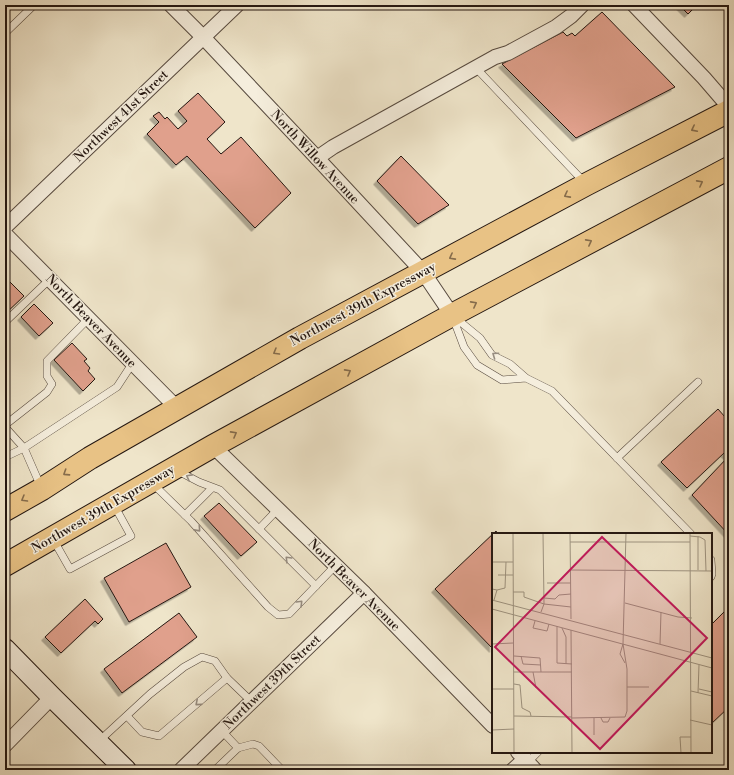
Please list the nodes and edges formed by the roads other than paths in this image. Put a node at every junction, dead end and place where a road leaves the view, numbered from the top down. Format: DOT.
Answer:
graph roads {
  1 [pos="34,5"];
  2 [pos="171,5"];
  3 [pos="237,5"];
  4 [pos="582,5"];
  5 [pos="634,5"];
  6 [pos="5,33"];
  7 [pos="203,37"];
  8 [pos="476,68"];
  9 [pos="729,107"];
  10 [pos="729,111"];
  11 [pos="317,158"];
  12 [pos="729,168"];
  13 [pos="587,184"];
  14 [pos="5,227"];
  15 [pos="5,234"];
  16 [pos="423,272"];
  17 [pos="50,279"];
  18 [pos="452,315"];
  19 [pos="88,319"];
  20 [pos="5,322"];
  21 [pos="132,364"];
  22 [pos="526,378"];
  23 [pos="698,382"];
  24 [pos="177,408"];
  25 [pos="5,426"];
  26 [pos="213,446"];
  27 [pos="24,448"];
  28 [pos="5,457"];
  29 [pos="617,458"];
  30 [pos="173,469"];
  31 [pos="151,481"];
  32 [pos="212,488"];
  33 [pos="42,489"];
  34 [pos="113,503"];
  35 [pos="278,509"];
  36 [pos="5,510"];
  37 [pos="185,515"];
  38 [pos="259,529"];
  39 [pos="690,533"];
  40 [pos="52,537"];
  41 [pos="5,565"];
  42 [pos="335,566"];
  43 [pos="316,586"];
  44 [pos="364,594"];
  45 [pos="5,649"];
  46 [pos="227,678"];
  47 [pos="52,697"];
  48 [pos="252,702"];
  49 [pos="127,716"];
  50 [pos="492,725"];
  51 [pos="222,731"];
  52 [pos="98,742"];
  53 [pos="5,744"];
  54 [pos="238,748"];
  55 [pos="537,753"];
  56 [pos="526,761"];
  57 [pos="126,770"];
  58 [pos="181,770"];
  59 [pos="215,770"];
  60 [pos="282,770"];
  61 [pos="513,770"];
  1 -- 6 [label="lane"];
  2 -- 7 [label="street, North Willow Avenue"];
  3 -- 7 [label="street, Northwest 41st Street"];
  4 -- 8 [label="street"];
  5 -- 9 [label="street"];
  7 -- 11 [label="street, North Willow Avenue"];
  7 -- 14 [label="street, Northwest 41st Street"];
  8 -- 11 [label="street"];
  8 -- 13 [label="lane"];
  10 -- 13 [label="highway, Northwest 39th Expressway, one-way"];
  11 -- 16 [label="street, North Willow Avenue"];
  18 -- 12 [label="highway, Northwest 39th Expressway, one-way"];
  13 -- 16 [label="highway, Northwest 39th Expressway, one-way"];
  15 -- 17 [label="street, North Beaver Avenue"];
  16 -- 18 [label="street, North Willow Avenue"];
  16 -- 24 [label="highway, Northwest 39th Expressway, one-way"];
  17 -- 19 [label="street, North Beaver Avenue"];
  17 -- 20 [label="lane"];
  22 -- 18 [label="lane, one-way"];
  18 -- 22 [label="lane"];
  26 -- 18 [label="highway, Northwest 39th Expressway, one-way"];
  19 -- 21 [label="street, North Beaver Avenue"];
  19 -- 25 [label="lane"];
  21 -- 24 [label="street, North Beaver Avenue"];
  21 -- 27 [label="lane"];
  22 -- 29 [label="lane"];
  23 -- 29 [label="lane"];
  24 -- 33 [label="highway, Northwest 39th Expressway, one-way"];
  25 -- 27 [label="lane"];
  26 -- 30 [label="highway, Northwest 39th Expressway"];
  26 -- 35 [label="street, North Beaver Avenue"];
  27 -- 28 [label="lane"];
  27 -- 33 [label="lane"];
  29 -- 39 [label="lane"];
  30 -- 31 [label="highway, Northwest 39th Expressway"];
  32 -- 30 [label="lane, one-way"];
  31 -- 34 [label="highway, Northwest 39th Expressway"];
  31 -- 37 [label="lane"];
  32 -- 37 [label="lane"];
  32 -- 38 [label="lane"];
  33 -- 36 [label="highway, Northwest 39th Expressway, one-way"];
  34 -- 40 [label="highway, Northwest 39th Expressway"];
  34 -- 40 [label="lane"];
  35 -- 38 [label="lane"];
  35 -- 42 [label="street, North Beaver Avenue"];
  37 -- 43 [label="lane, one-way"];
  43 -- 38 [label="lane, one-way"];
  40 -- 41 [label="highway, Northwest 39th Expressway"];
  42 -- 43 [label="lane"];
  42 -- 44 [label="street, North Beaver Avenue"];
  44 -- 48 [label="street, Northwest 39th Street"];
  44 -- 50 [label="street, North Beaver Avenue"];
  45 -- 47 [label="main road"];
  46 -- 48 [label="lane"];
  46 -- 49 [label="lane, one-way"];
  46 -- 49 [label="lane"];
  47 -- 52 [label="main road"];
  47 -- 53 [label="street"];
  48 -- 51 [label="street, Northwest 39th Street"];
  49 -- 52 [label="lane"];
  51 -- 54 [label="lane"];
  51 -- 58 [label="street, Northwest 39th Street"];
  52 -- 57 [label="main road"];
  54 -- 59 [label="lane"];
  54 -- 60 [label="lane"];
  55 -- 56 [label="lane"];
  56 -- 61 [label="street"];
}
